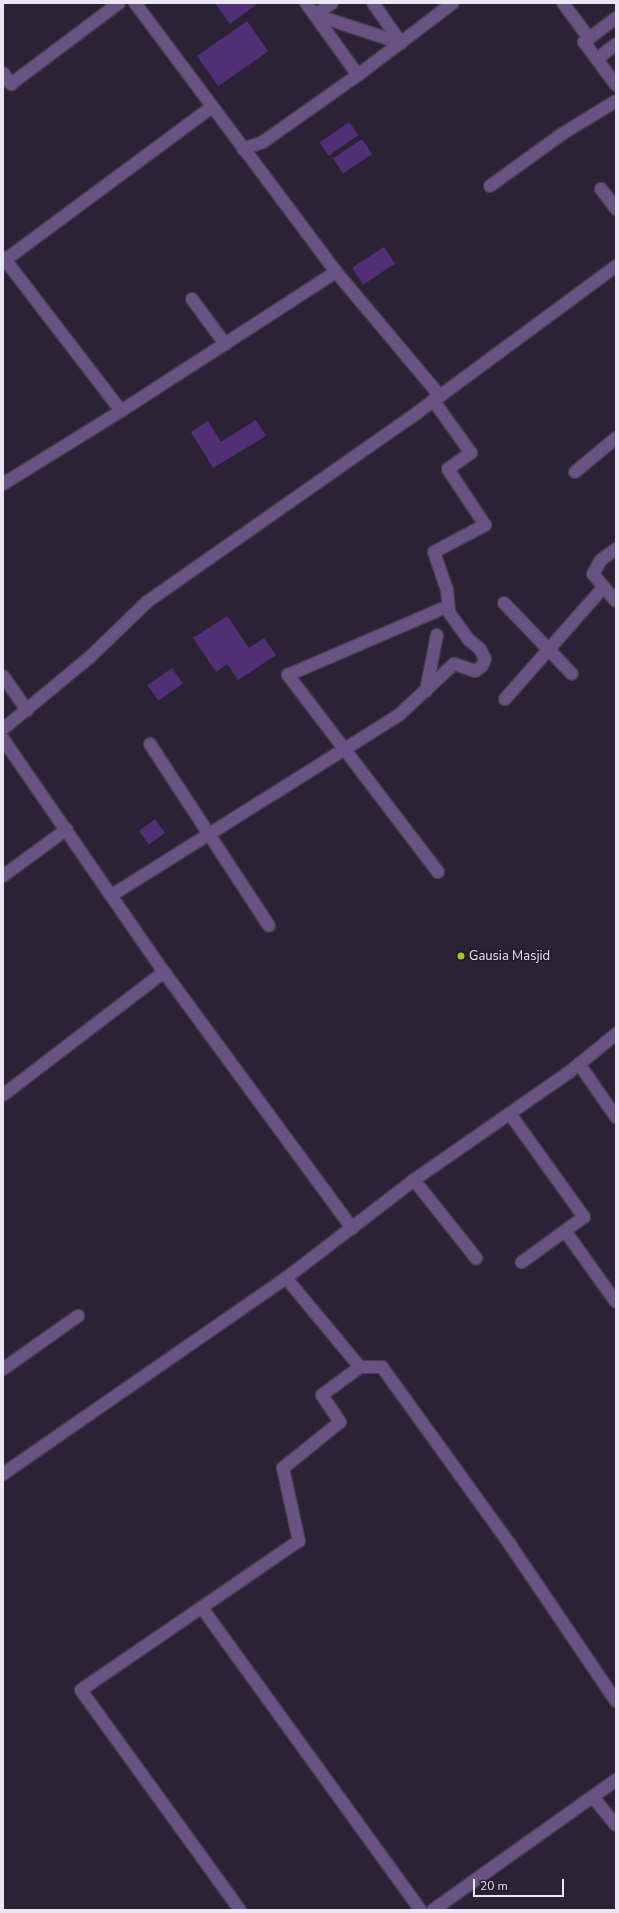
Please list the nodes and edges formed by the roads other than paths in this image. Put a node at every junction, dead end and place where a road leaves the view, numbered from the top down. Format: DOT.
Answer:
graph roads {
  1 [pos="120,3"];
  2 [pos="135,3"];
  3 [pos="306,3"];
  4 [pos="332,3"];
  5 [pos="373,3"];
  6 [pos="453,3"];
  7 [pos="563,3"];
  8 [pos="315,16"];
  9 [pos="616,18"];
  10 [pos="589,38"];
  11 [pos="401,43"];
  12 [pos="616,44"];
  13 [pos="597,59"];
  14 [pos="3,73"];
  15 [pos="358,76"];
  16 [pos="616,85"];
  17 [pos="616,101"];
  18 [pos="212,107"];
  19 [pos="243,149"];
  20 [pos="490,186"];
  21 [pos="600,189"];
  22 [pos="616,209"];
  23 [pos="4,259"];
  24 [pos="616,266"];
  25 [pos="336,272"];
  26 [pos="192,299"];
  27 [pos="224,344"];
  28 [pos="436,398"];
  29 [pos="121,412"];
  30 [pos="616,438"];
  31 [pos="575,472"];
  32 [pos="3,484"];
  33 [pos="616,549"];
  34 [pos="603,588"];
  35 [pos="616,601"];
  36 [pos="504,602"];
  37 [pos="448,606"];
  38 [pos="437,635"];
  39 [pos="548,650"];
  40 [pos="572,674"];
  41 [pos="3,676"];
  42 [pos="426,691"];
  43 [pos="505,699"];
  44 [pos="27,710"];
  45 [pos="3,729"];
  46 [pos="3,738"];
  47 [pos="150,744"];
  48 [pos="345,747"];
  49 [pos="67,830"];
  50 [pos="208,833"];
  51 [pos="438,872"];
  52 [pos="3,876"];
  53 [pos="112,895"];
  54 [pos="269,926"];
  55 [pos="164,972"];
  56 [pos="616,1034"];
  57 [pos="579,1064"];
  58 [pos="3,1094"];
  59 [pos="510,1114"];
  60 [pos="616,1117"];
  61 [pos="414,1180"];
  62 [pos="352,1228"];
  63 [pos="565,1231"];
  64 [pos="476,1258"];
  65 [pos="522,1262"];
  66 [pos="286,1278"];
  67 [pos="616,1302"];
  68 [pos="78,1316"];
  69 [pos="360,1367"];
  70 [pos="3,1369"];
  71 [pos="3,1474"];
  72 [pos="202,1608"];
  73 [pos="616,1701"];
  74 [pos="616,1780"];
  75 [pos="593,1797"];
  76 [pos="616,1825"];
  77 [pos="438,1909"];
  78 [pos="240,1910"];
  79 [pos="421,1910"];
  1 -- 14 [label="street"];
  2 -- 18 [label="street"];
  3 -- 8 [label="street"];
  4 -- 8 [label="street"];
  5 -- 11 [label="street"];
  6 -- 11 [label="street"];
  7 -- 10 [label="street"];
  8 -- 11 [label="street"];
  8 -- 15 [label="street"];
  9 -- 10 [label="street"];
  10 -- 13 [label="street"];
  11 -- 15 [label="street"];
  12 -- 13 [label="street"];
  13 -- 16 [label="street"];
  15 -- 19 [label="street"];
  17 -- 20 [label="street"];
  18 -- 19 [label="street"];
  18 -- 23 [label="street"];
  19 -- 25 [label="street"];
  21 -- 22 [label="street"];
  23 -- 29 [label="street"];
  24 -- 28 [label="street"];
  25 -- 27 [label="street"];
  25 -- 28 [label="street"];
  26 -- 27 [label="street"];
  27 -- 29 [label="street"];
  28 -- 37 [label="street"];
  28 -- 44 [label="street"];
  29 -- 32 [label="street"];
  30 -- 31 [label="street"];
  33 -- 34 [label="street"];
  34 -- 35 [label="street"];
  34 -- 39 [label="street"];
  36 -- 39 [label="street"];
  37 -- 42 [label="street"];
  37 -- 48 [label="street"];
  38 -- 42 [label="street"];
  39 -- 40 [label="street"];
  39 -- 43 [label="street"];
  41 -- 44 [label="street"];
  42 -- 48 [label="street"];
  44 -- 45 [label="street"];
  46 -- 49 [label="street"];
  47 -- 50 [label="street"];
  48 -- 50 [label="street"];
  48 -- 51 [label="street"];
  49 -- 52 [label="street"];
  49 -- 53 [label="street"];
  50 -- 53 [label="street"];
  50 -- 54 [label="street"];
  53 -- 55 [label="street"];
  55 -- 58 [label="street"];
  55 -- 62 [label="street"];
  56 -- 57 [label="street"];
  57 -- 59 [label="street"];
  57 -- 60 [label="street"];
  59 -- 61 [label="street"];
  59 -- 63 [label="street"];
  61 -- 62 [label="street"];
  61 -- 64 [label="street"];
  62 -- 66 [label="street"];
  63 -- 65 [label="street"];
  63 -- 67 [label="street"];
  66 -- 69 [label="street"];
  66 -- 71 [label="street"];
  68 -- 70 [label="street"];
  69 -- 72 [label="street"];
  69 -- 73 [label="street"];
  72 -- 78 [label="street"];
  72 -- 79 [label="street"];
  74 -- 75 [label="street"];
  75 -- 76 [label="street"];
  75 -- 77 [label="street"];
}
